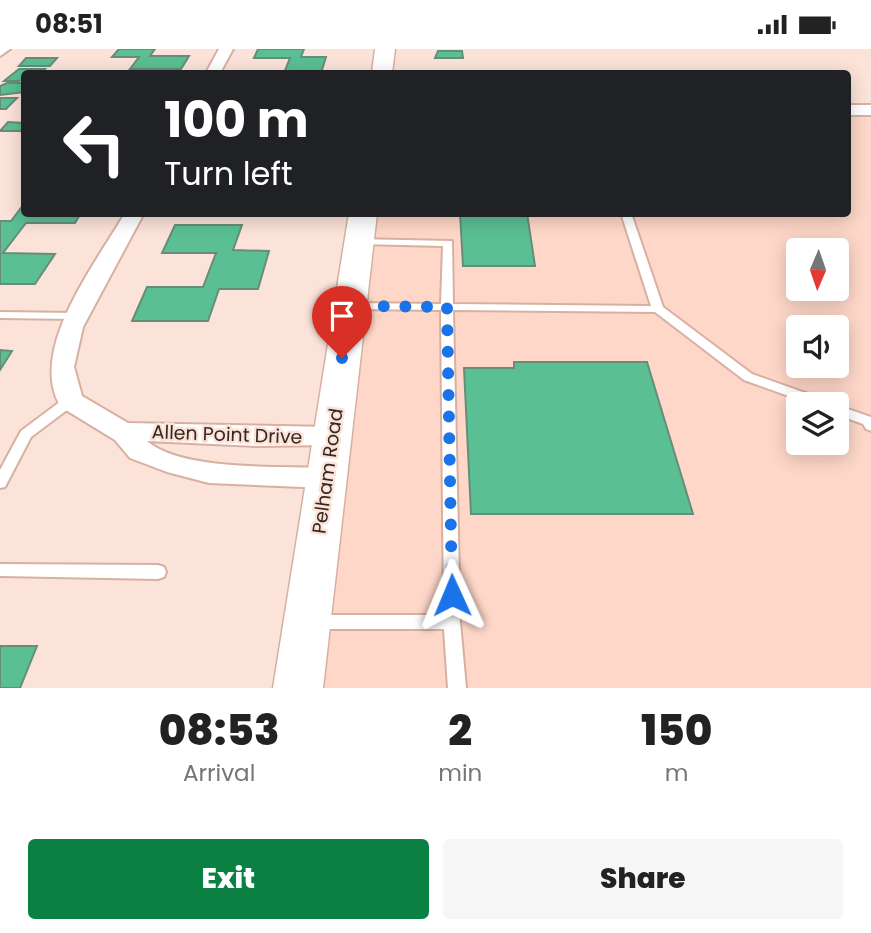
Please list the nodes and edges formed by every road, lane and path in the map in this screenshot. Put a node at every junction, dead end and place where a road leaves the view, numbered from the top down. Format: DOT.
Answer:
graph roads {
  1 [pos="226,49"];
  2 [pos="385,49"];
  3 [pos="215,70"];
  4 [pos="382,70"];
  5 [pos="851,110"];
  6 [pos="871,110"];
  7 [pos="133,217"];
  8 [pos="627,217"];
  9 [pos="361,227"];
  10 [pos="350,306"];
  11 [pos="447,307"];
  12 [pos="658,309"];
  13 [pos="0,315"];
  14 [pos="76,316"];
  15 [pos="790,392"];
  16 [pos="70,401"];
  17 [pos="849,414"];
  18 [pos="871,426"];
  19 [pos="124,433"];
  20 [pos="331,436"];
  21 [pos="326,478"];
  22 [pos="0,483"];
  23 [pos="0,570"];
  24 [pos="158,572"];
  25 [pos="307,622"];
  26 [pos="453,622"];
  27 [pos="298,688"];
  28 [pos="457,688"];
  1 -- 3 [label="street"];
  2 -- 4 [label="main road"];
  5 -- 6 [label="street"];
  7 -- 14 [label="street"];
  8 -- 12 [label="lane"];
  9 -- 10 [label="main road, Pelham Road"];
  9 -- 11 [label="lane"];
  10 -- 11 [label="lane"];
  10 -- 20 [label="main road, Pelham Road"];
  11 -- 12 [label="lane"];
  11 -- 26 [label="lane"];
  12 -- 15 [label="lane"];
  13 -- 14 [label="lane"];
  14 -- 16 [label="street"];
  16 -- 19 [label="street, Allen Point Drive"];
  16 -- 22 [label="lane"];
  17 -- 18 [label="lane"];
  19 -- 20 [label="street, Allen Point Drive"];
  19 -- 21 [label="street, Allen Point Drive"];
  20 -- 21 [label="main road, Pelham Road"];
  21 -- 25 [label="main road, Pelham Road"];
  23 -- 24 [label="lane"];
  25 -- 26 [label="lane"];
  25 -- 27 [label="main road, Pelham Road"];
  26 -- 28 [label="lane"];
}
